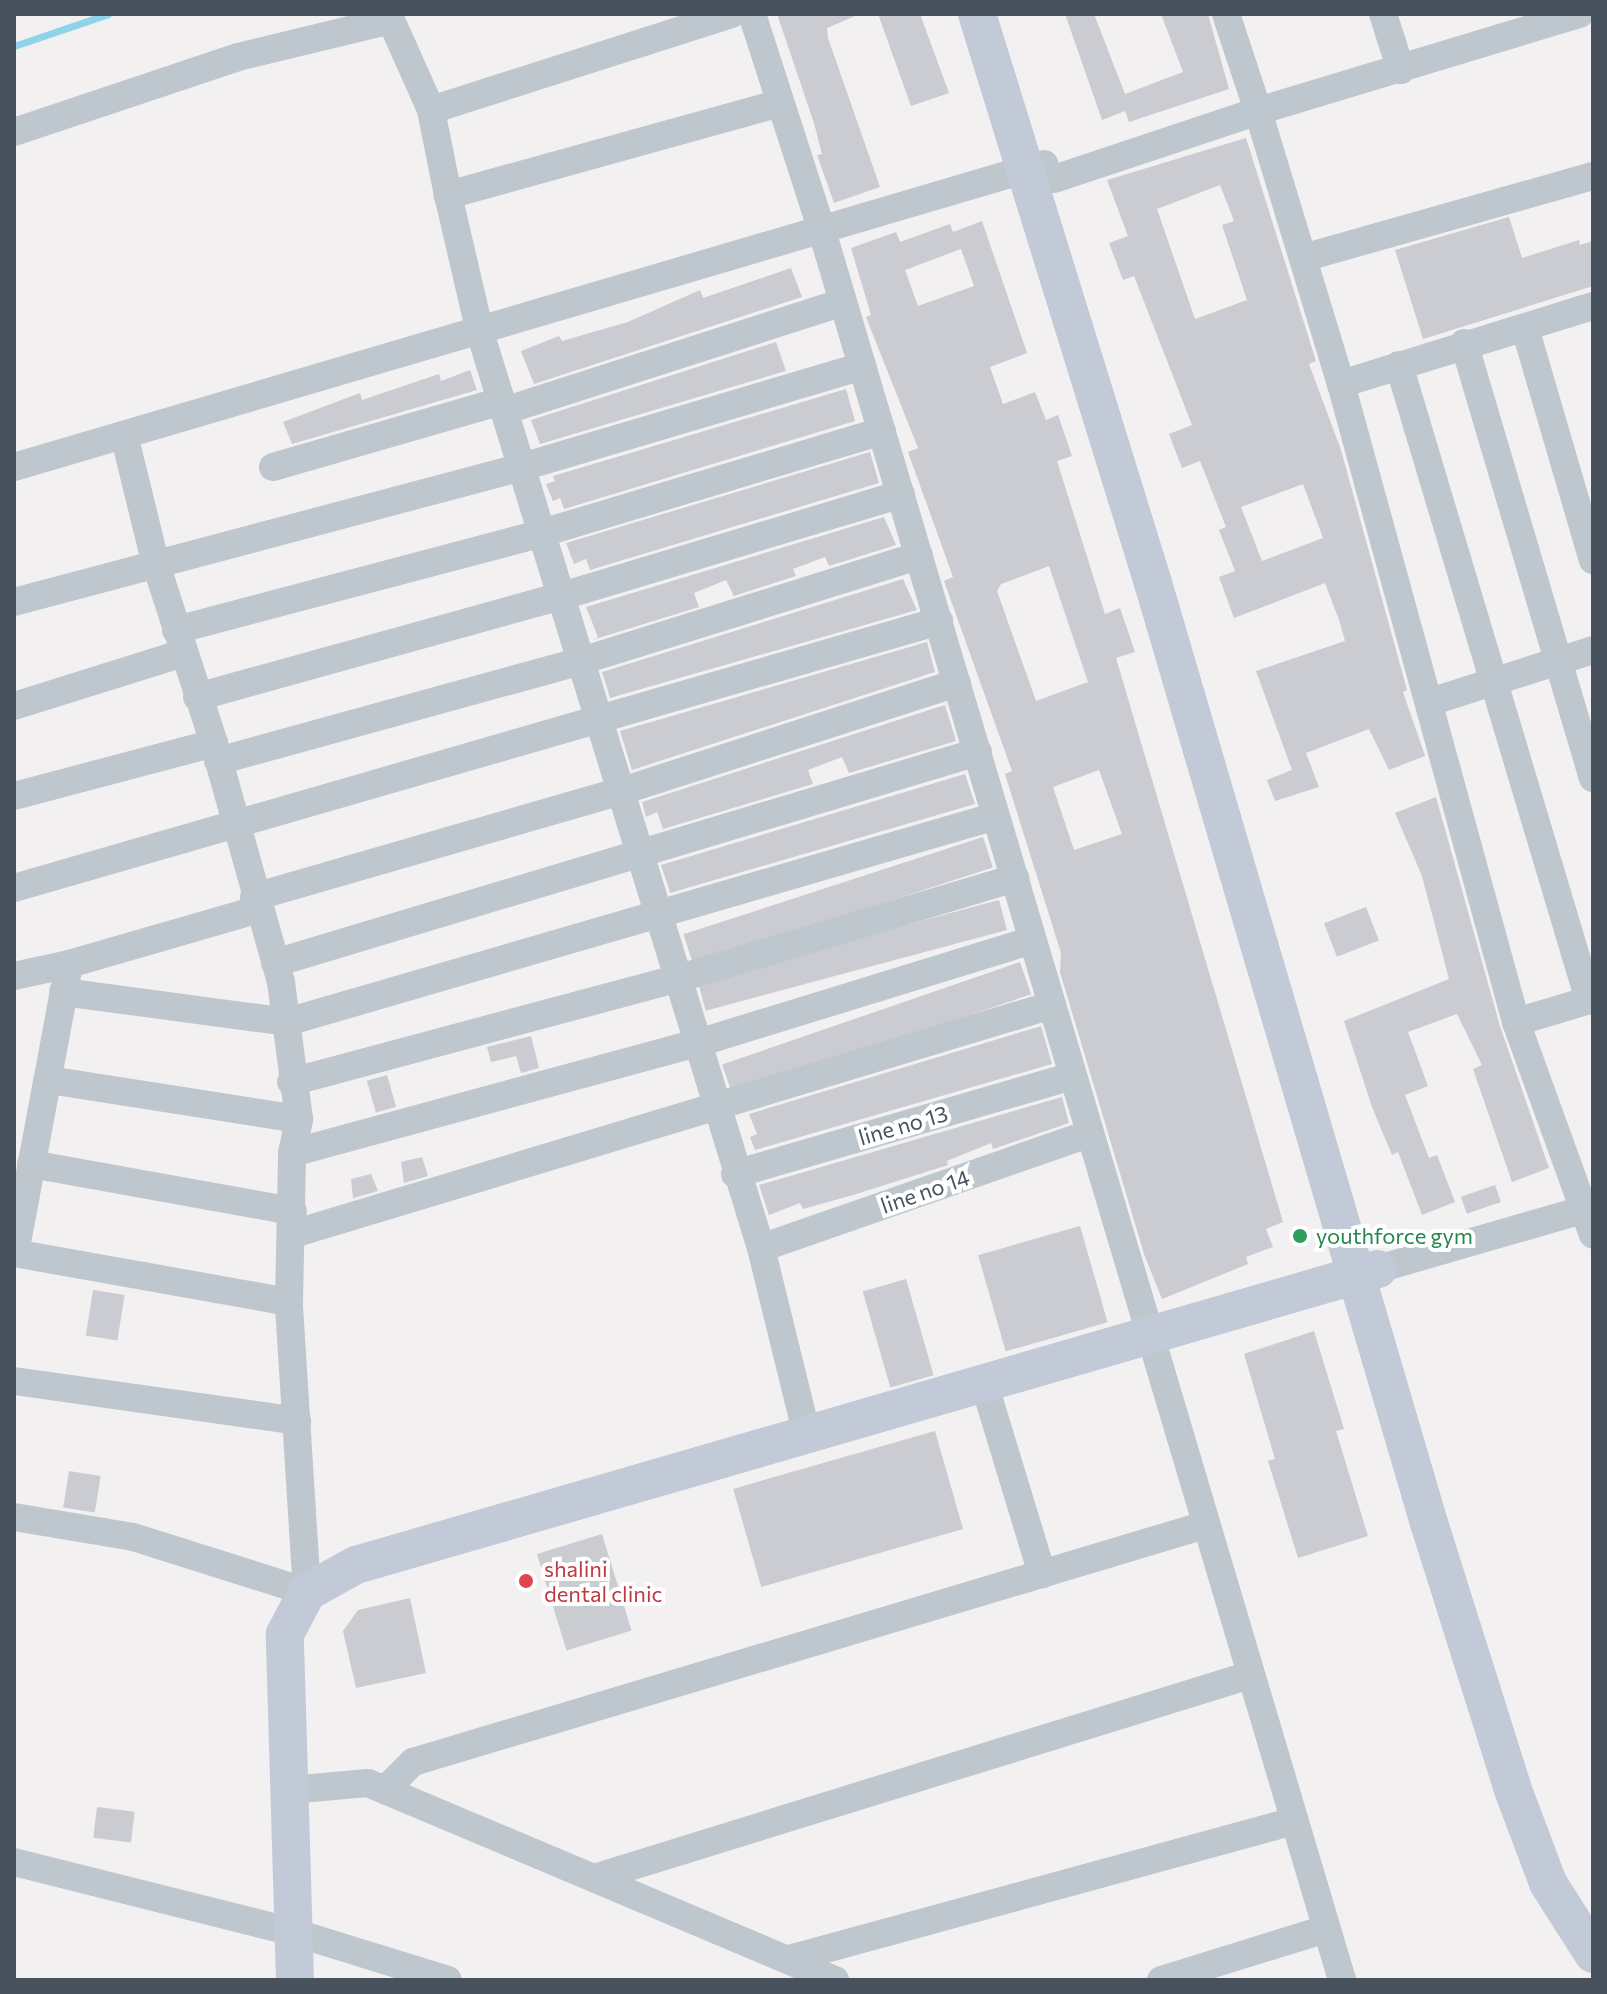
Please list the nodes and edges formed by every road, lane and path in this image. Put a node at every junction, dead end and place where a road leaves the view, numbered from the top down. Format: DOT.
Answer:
graph roads {
  1 [pos="732,14"];
  2 [pos="752,14"];
  3 [pos="977,14"];
  4 [pos="1002,14"];
  5 [pos="1226,14"];
  6 [pos="1383,14"];
  7 [pos="1580,14"];
  8 [pos="1401,70"];
  9 [pos="780,103"];
  10 [pos="431,110"];
  11 [pos="1258,111"];
  12 [pos="14,132"];
  13 [pos="1044,170"];
  14 [pos="1593,176"];
  15 [pos="448,195"];
  16 [pos="822,231"];
  17 [pos="1303,258"];
  18 [pos="843,302"];
  19 [pos="1593,306"];
  20 [pos="1525,328"];
  21 [pos="480,332"];
  22 [pos="1464,343"];
  23 [pos="1399,365"];
  24 [pos="862,366"];
  25 [pos="1341,384"];
  26 [pos="503,406"];
  27 [pos="882,431"];
  28 [pos="124,435"];
  29 [pos="14,467"];
  30 [pos="273,467"];
  31 [pos="522,467"];
  32 [pos="901,494"];
  33 [pos="542,533"];
  34 [pos="919,556"];
  35 [pos="1593,560"];
  36 [pos="155,561"];
  37 [pos="562,596"];
  38 [pos="14,602"];
  39 [pos="939,621"];
  40 [pos="180,642"];
  41 [pos="1593,650"];
  42 [pos="1556,659"];
  43 [pos="581,661"];
  44 [pos="1489,680"];
  45 [pos="957,683"];
  46 [pos="197,697"];
  47 [pos="1430,702"];
  48 [pos="14,706"];
  49 [pos="601,723"];
  50 [pos="216,752"];
  51 [pos="978,752"];
  52 [pos="1593,778"];
  53 [pos="622,791"];
  54 [pos="14,796"];
  55 [pos="996,816"];
  56 [pos="236,824"];
  57 [pos="642,856"];
  58 [pos="1015,878"];
  59 [pos="14,888"];
  60 [pos="257,903"];
  61 [pos="661,917"];
  62 [pos="1033,940"];
  63 [pos="275,963"];
  64 [pos="69,964"];
  65 [pos="14,976"];
  66 [pos="680,978"];
  67 [pos="63,992"];
  68 [pos="1591,1000"];
  69 [pos="1052,1005"];
  70 [pos="287,1022"];
  71 [pos="1516,1022"];
  72 [pos="698,1043"];
  73 [pos="1072,1076"];
  74 [pos="49,1080"];
  75 [pos="291,1082"];
  76 [pos="716,1108"];
  77 [pos="299,1119"];
  78 [pos="1089,1134"];
  79 [pos="292,1153"];
  80 [pos="31,1164"];
  81 [pos="735,1174"];
  82 [pos="1591,1217"];
  83 [pos="293,1222"];
  84 [pos="761,1248"];
  85 [pos="14,1253"];
  86 [pos="1368,1271"];
  87 [pos="289,1302"];
  88 [pos="1147,1335"];
  89 [pos="14,1381"];
  90 [pos="984,1383"];
  91 [pos="297,1421"];
  92 [pos="807,1435"];
  93 [pos="14,1517"];
  94 [pos="1205,1525"];
  95 [pos="1042,1574"];
  96 [pos="307,1592"];
  97 [pos="1250,1675"];
  98 [pos="290,1790"];
  99 [pos="385,1790"];
  100 [pos="1294,1821"];
  101 [pos="14,1862"];
  102 [pos="597,1877"];
  103 [pos="1593,1926"];
  104 [pos="1326,1929"];
  105 [pos="293,1932"];
  106 [pos="1593,1954"];
  107 [pos="789,1959"];
  108 [pos="295,1980"];
  109 [pos="448,1980"];
  110 [pos="835,1980"];
  111 [pos="1161,1980"];
  112 [pos="1342,1980"];
  1 -- 10 [label="street"];
  2 -- 9 [label="street"];
  3 -- 13 [label="main road"];
  4 -- 13 [label="main road"];
  5 -- 11 [label="street"];
  6 -- 8 [label="street"];
  7 -- 8 [label="street"];
  8 -- 11 [label="street"];
  9 -- 15 [label="street"];
  9 -- 16 [label="street"];
  10 -- 12 [label="street"];
  10 -- 15 [label="street"];
  11 -- 13 [label="street"];
  11 -- 17 [label="street"];
  13 -- 16 [label="street"];
  13 -- 86 [label="main road"];
  14 -- 17 [label="street"];
  15 -- 21 [label="street"];
  16 -- 18 [label="street"];
  16 -- 21 [label="street"];
  17 -- 25 [label="street"];
  18 -- 24 [label="street"];
  18 -- 26 [label="street"];
  19 -- 20 [label="street"];
  20 -- 22 [label="street"];
  20 -- 35 [label="street"];
  21 -- 26 [label="street"];
  21 -- 28 [label="street"];
  22 -- 23 [label="street"];
  22 -- 42 [label="street"];
  23 -- 25 [label="street"];
  23 -- 44 [label="street"];
  24 -- 27 [label="street"];
  24 -- 31 [label="street"];
  25 -- 47 [label="street"];
  26 -- 30 [label="street"];
  26 -- 31 [label="street"];
  27 -- 32 [label="street"];
  27 -- 33 [label="street"];
  28 -- 29 [label="street"];
  28 -- 36 [label="street"];
  31 -- 33 [label="street"];
  31 -- 36 [label="street"];
  32 -- 34 [label="street"];
  32 -- 37 [label="street"];
  33 -- 37 [label="street"];
  33 -- 40 [label="street"];
  34 -- 39 [label="street"];
  34 -- 43 [label="street"];
  36 -- 38 [label="street"];
  36 -- 40 [label="street"];
  37 -- 43 [label="street"];
  37 -- 46 [label="street"];
  39 -- 45 [label="street"];
  39 -- 49 [label="street"];
  40 -- 46 [label="street"];
  40 -- 48 [label="street"];
  41 -- 42 [label="street"];
  42 -- 44 [label="street"];
  42 -- 52 [label="street"];
  43 -- 49 [label="street"];
  43 -- 50 [label="street"];
  44 -- 47 [label="street"];
  44 -- 68 [label="street"];
  45 -- 51 [label="street"];
  45 -- 53 [label="street"];
  46 -- 50 [label="street"];
  47 -- 71 [label="street"];
  49 -- 53 [label="street"];
  49 -- 56 [label="street"];
  50 -- 54 [label="street"];
  50 -- 56 [label="street"];
  51 -- 55 [label="street"];
  51 -- 57 [label="street"];
  53 -- 57 [label="street"];
  53 -- 60 [label="street"];
  55 -- 58 [label="street"];
  55 -- 61 [label="street"];
  56 -- 59 [label="street"];
  56 -- 60 [label="street"];
  57 -- 61 [label="street"];
  57 -- 63 [label="street"];
  58 -- 62 [label="street"];
  58 -- 66 [label="street"];
  60 -- 63 [label="street"];
  60 -- 64 [label="street"];
  61 -- 66 [label="street"];
  61 -- 70 [label="street"];
  62 -- 69 [label="street"];
  62 -- 72 [label="street"];
  63 -- 70 [label="street"];
  64 -- 65 [label="street"];
  64 -- 67 [label="street"];
  66 -- 72 [label="street"];
  66 -- 75 [label="street"];
  67 -- 70 [label="street"];
  67 -- 74 [label="street"];
  68 -- 71 [label="street"];
  69 -- 73 [label="street"];
  69 -- 76 [label="street"];
  70 -- 75 [label="street"];
  71 -- 82 [label="street"];
  72 -- 76 [label="street"];
  72 -- 79 [label="street"];
  73 -- 78 [label="street"];
  73 -- 81 [label="street, line no 13"];
  74 -- 77 [label="street"];
  74 -- 80 [label="street"];
  75 -- 77 [label="street"];
  76 -- 81 [label="street"];
  76 -- 83 [label="street"];
  77 -- 79 [label="street"];
  78 -- 84 [label="street, line no 14"];
  78 -- 88 [label="street"];
  79 -- 83 [label="street"];
  80 -- 83 [label="street"];
  80 -- 85 [label="street"];
  81 -- 84 [label="street"];
  82 -- 86 [label="street"];
  83 -- 87 [label="street"];
  84 -- 92 [label="street"];
  85 -- 87 [label="street"];
  86 -- 88 [label="main road"];
  86 -- 103 [label="main road"];
  86 -- 106 [label="main road"];
  87 -- 91 [label="street"];
  88 -- 90 [label="main road"];
  88 -- 94 [label="street"];
  89 -- 91 [label="street"];
  90 -- 92 [label="main road"];
  90 -- 95 [label="street"];
  91 -- 96 [label="street"];
  92 -- 96 [label="main road"];
  93 -- 96 [label="street"];
  94 -- 95 [label="street"];
  94 -- 97 [label="street"];
  95 -- 99 [label="street"];
  96 -- 98 [label="main road"];
  97 -- 100 [label="street"];
  97 -- 102 [label="street"];
  98 -- 99 [label="street"];
  98 -- 105 [label="main road"];
  99 -- 102 [label="street"];
  100 -- 104 [label="street"];
  100 -- 107 [label="street"];
  101 -- 105 [label="street"];
  102 -- 107 [label="street"];
  104 -- 111 [label="street"];
  104 -- 112 [label="street"];
  105 -- 108 [label="main road"];
  105 -- 109 [label="street"];
  107 -- 110 [label="street"];
}
